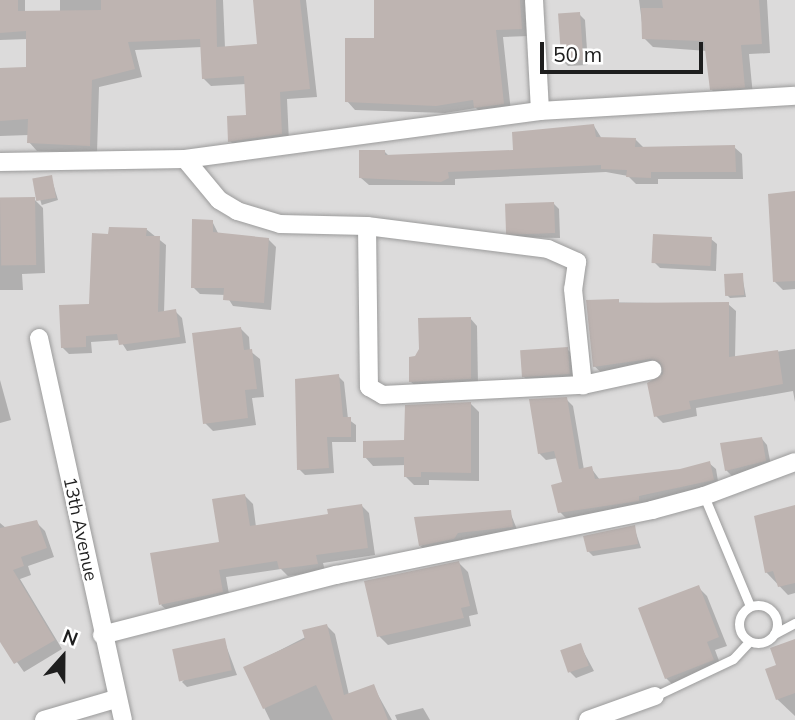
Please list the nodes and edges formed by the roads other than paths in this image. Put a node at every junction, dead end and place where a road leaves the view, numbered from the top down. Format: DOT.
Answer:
graph roads {
  1 [pos="534,0"];
  2 [pos="795,96"];
  3 [pos="540,111"];
  4 [pos="185,159"];
  5 [pos="0,162"];
  6 [pos="367,226"];
  7 [pos="39,338"];
  8 [pos="652,370"];
  9 [pos="583,385"];
  10 [pos="795,462"];
  11 [pos="704,496"];
  12 [pos="750,606"];
  13 [pos="795,623"];
  14 [pos="774,634"];
  15 [pos="102,635"];
  16 [pos="749,642"];
  17 [pos="655,696"];
  18 [pos="116,699"];
  19 [pos="44,720"];
  20 [pos="123,720"];
  21 [pos="588,720"];
  1 -- 3 [label="street"];
  2 -- 3 [label="street"];
  3 -- 4 [label="street"];
  4 -- 5 [label="street"];
  4 -- 6 [label="street"];
  6 -- 9 [label="street"];
  6 -- 9 [label="street"];
  7 -- 15 [label="street, 13th Avenue"];
  8 -- 9 [label="street"];
  10 -- 11 [label="street"];
  11 -- 12 [label="lane"];
  11 -- 15 [label="street"];
  12 -- 14 [label="lane"];
  12 -- 16 [label="lane"];
  13 -- 14 [label="lane"];
  14 -- 16 [label="lane"];
  15 -- 18 [label="street, 13th Avenue"];
  16 -- 17 [label="lane"];
  17 -- 21 [label="street"];
  18 -- 19 [label="street"];
  18 -- 20 [label="street, 13th Avenue"];
}
